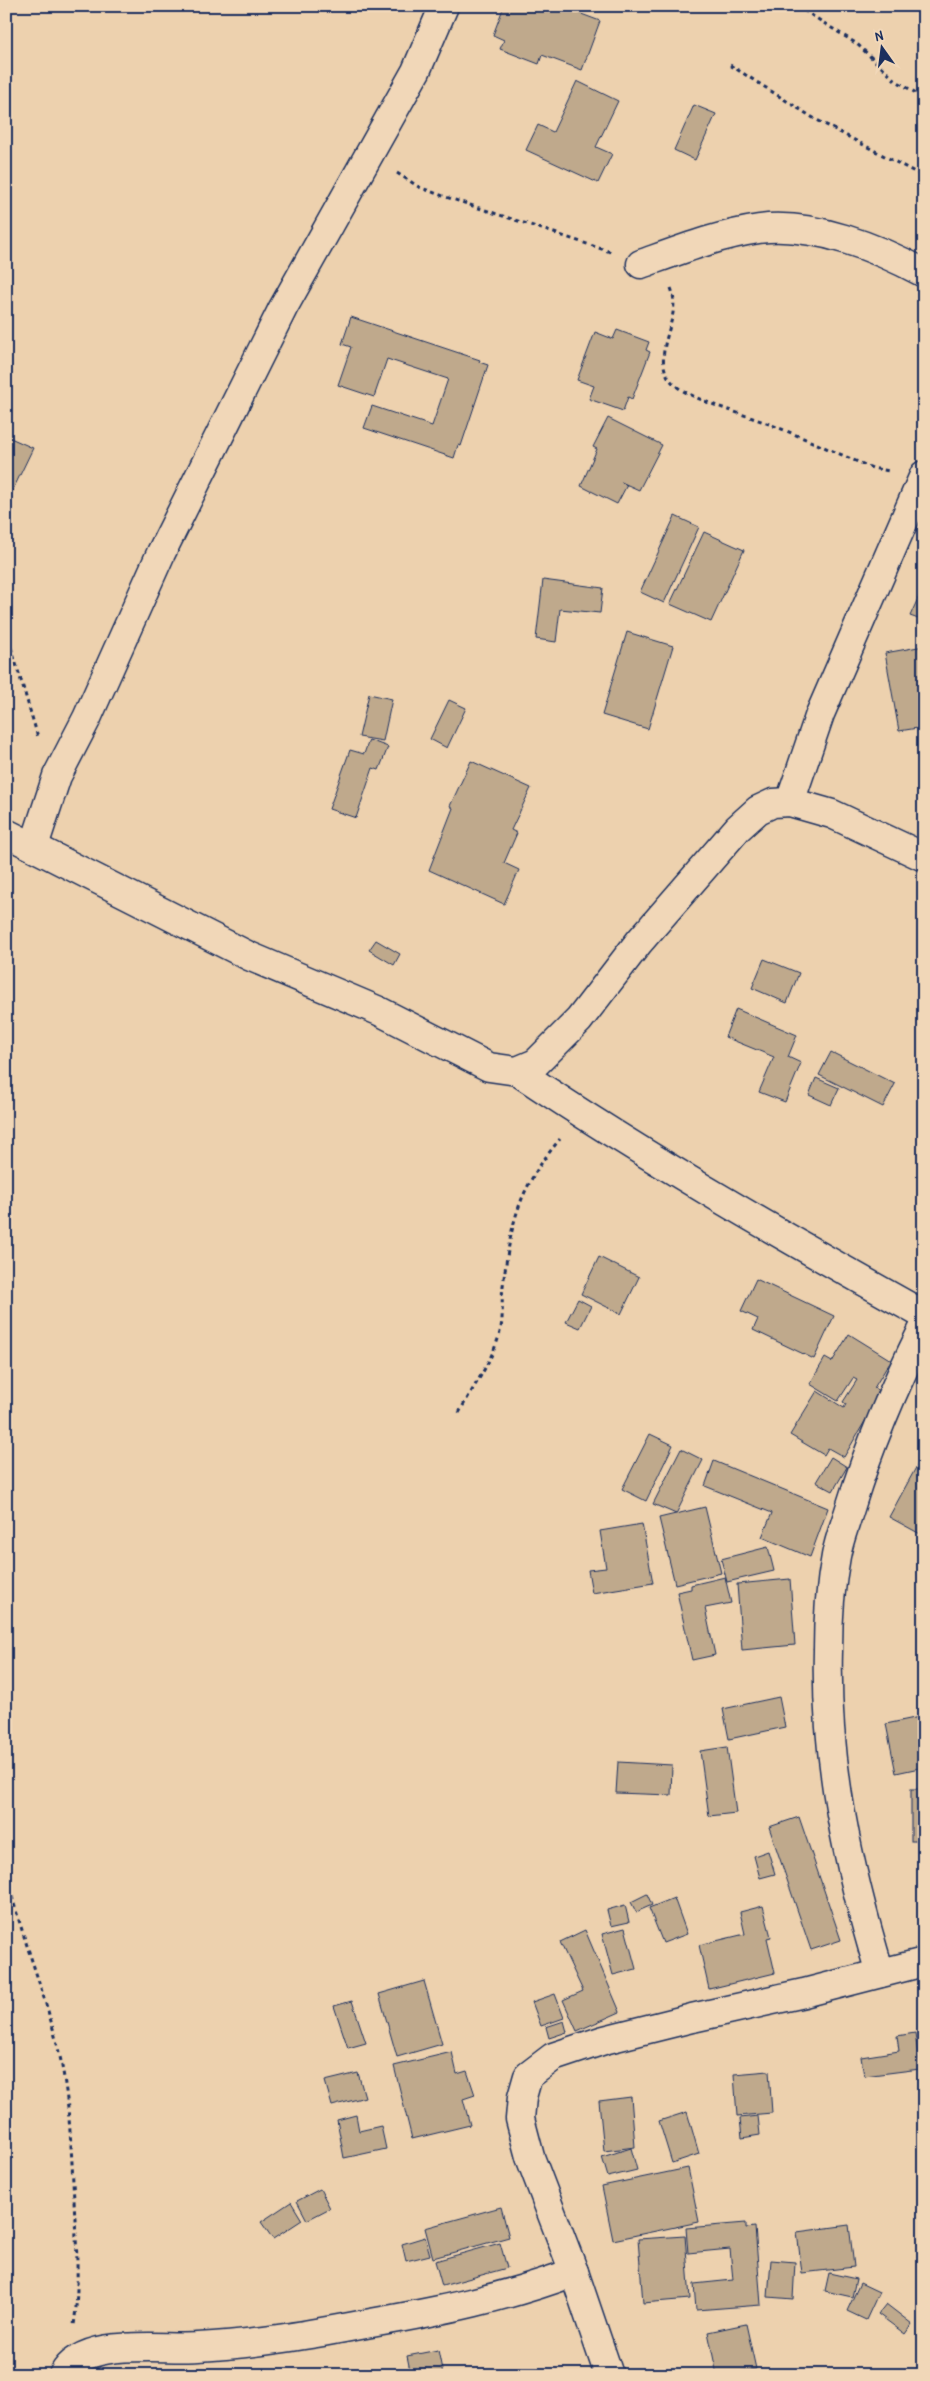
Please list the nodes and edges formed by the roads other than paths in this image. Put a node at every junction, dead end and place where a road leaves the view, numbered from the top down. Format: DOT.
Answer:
graph roads {
  1 [pos="444,6"];
  2 [pos="642,264"];
  3 [pos="924,273"];
  4 [pos="924,475"];
  5 [pos="790,802"];
  6 [pos="6,833"];
  7 [pos="34,846"];
  8 [pos="924,857"];
  9 [pos="518,1071"];
  10 [pos="924,1314"];
  11 [pos="924,1327"];
  12 [pos="924,1962"];
  13 [pos="880,1972"];
  14 [pos="574,2272"];
  15 [pos="63,2373"];
  16 [pos="609,2375"];
  1 -- 7 [label="street"];
  2 -- 3 [label="street"];
  4 -- 5 [label="street"];
  5 -- 8 [label="street"];
  5 -- 9 [label="street"];
  6 -- 7 [label="street"];
  7 -- 9 [label="street"];
  9 -- 10 [label="street"];
  11 -- 13 [label="street"];
  12 -- 13 [label="street"];
  13 -- 14 [label="street"];
  14 -- 15 [label="street"];
  14 -- 16 [label="street"];
}
